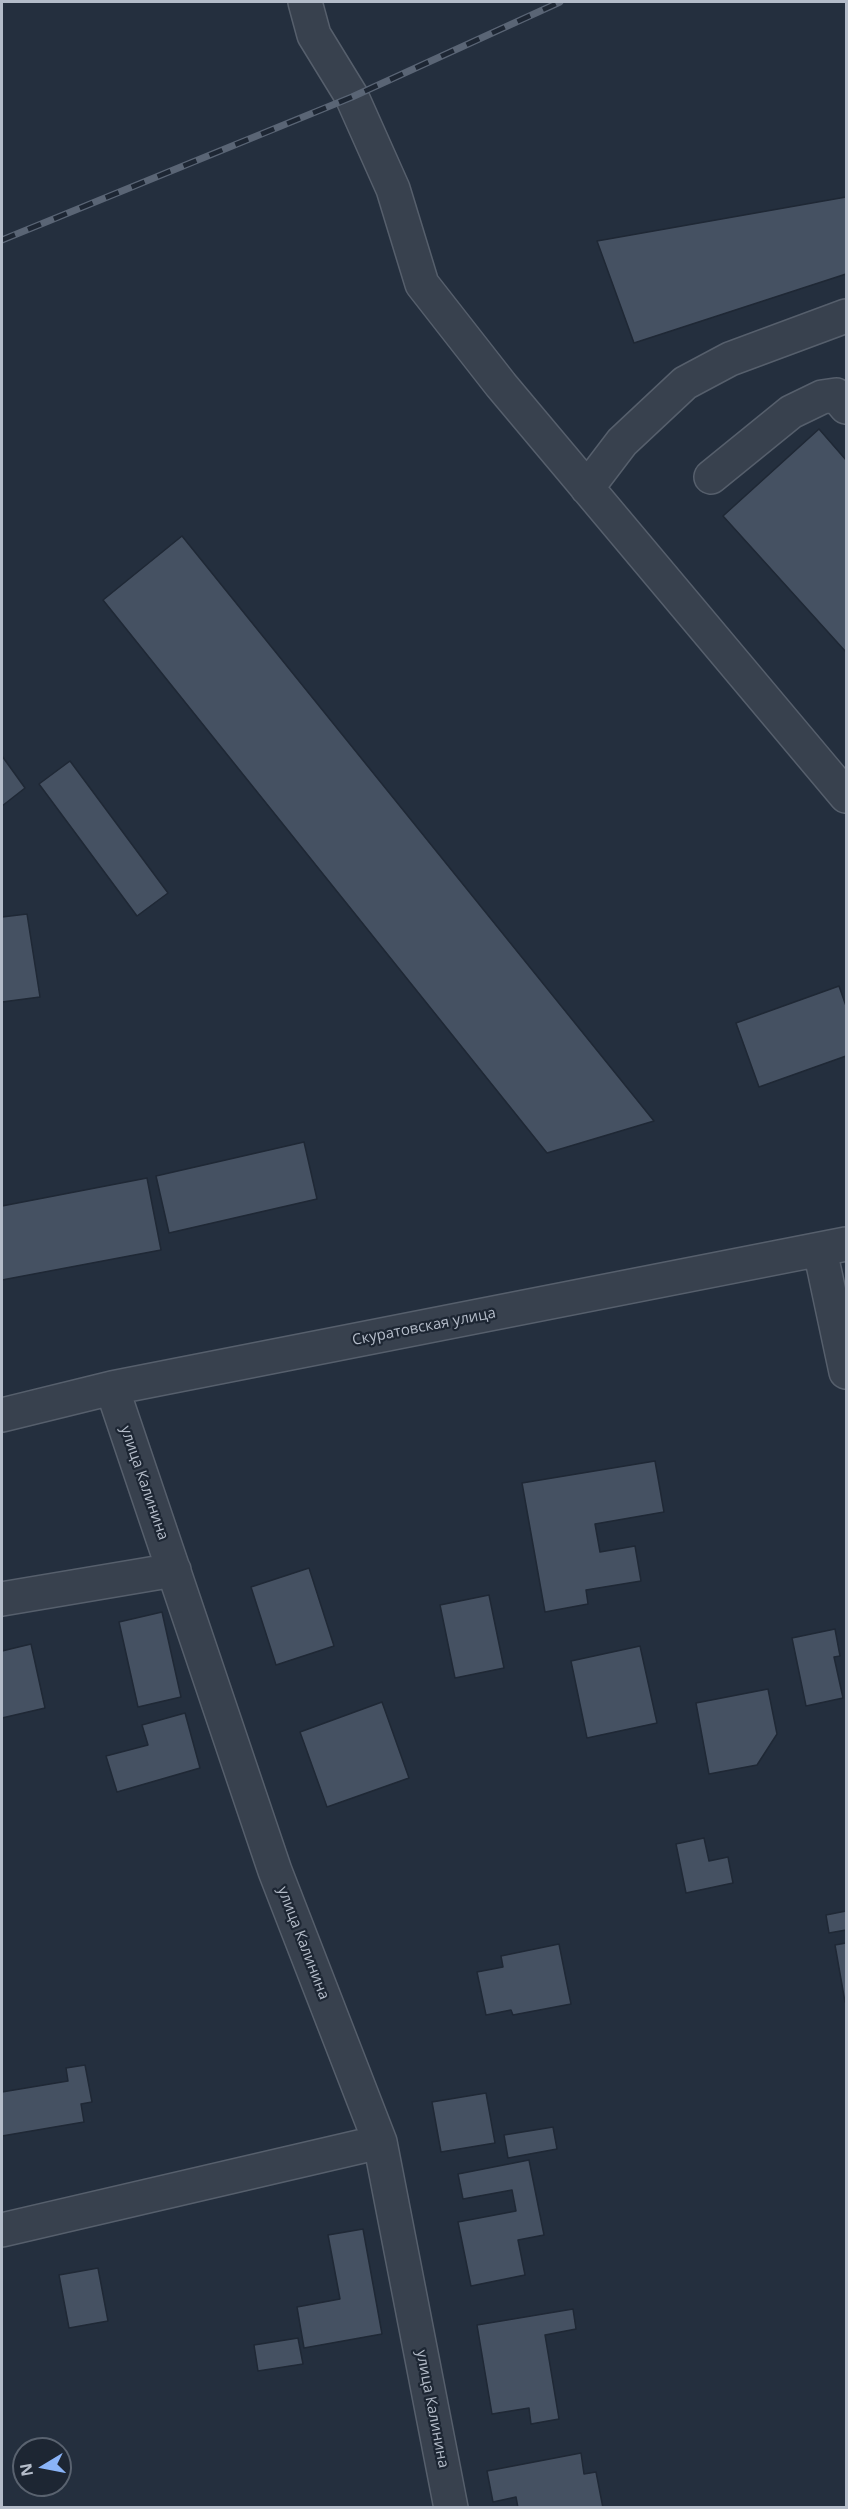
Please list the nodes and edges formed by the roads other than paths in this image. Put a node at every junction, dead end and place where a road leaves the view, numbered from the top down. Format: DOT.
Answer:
graph roads {
  1 [pos="305,2"];
  2 [pos="846,316"];
  3 [pos="846,406"];
  4 [pos="711,477"];
  5 [pos="587,488"];
  6 [pos="846,796"];
  7 [pos="833,1247"];
  8 [pos="846,1372"];
  9 [pos="112,1388"];
  10 [pos="2,1415"];
  11 [pos="174,1570"];
  12 [pos="2,1599"];
  13 [pos="380,2142"];
  14 [pos="2,2230"];
  15 [pos="451,2508"];
  1 -- 5 [label="street"];
  2 -- 5 [label="street"];
  3 -- 4 [label="street"];
  5 -- 6 [label="street"];
  7 -- 8 [label="street"];
  7 -- 9 [label="street, Скуратовская улица"];
  9 -- 10 [label="street, Скуратовская улица"];
  9 -- 11 [label="street, улица Калинина"];
  11 -- 12 [label="street"];
  11 -- 13 [label="street, улица Калинина"];
  13 -- 14 [label="street"];
  13 -- 15 [label="street, улица Калинина"];
}
